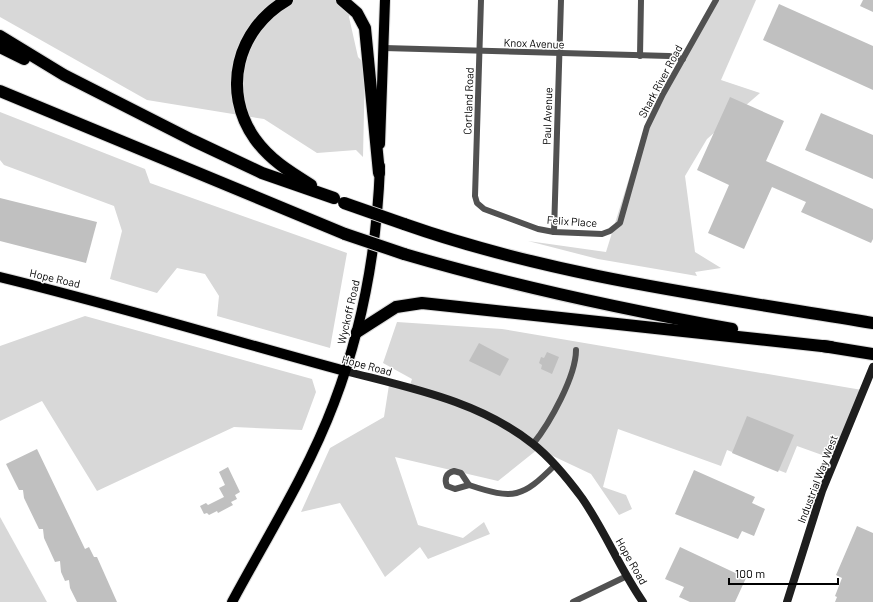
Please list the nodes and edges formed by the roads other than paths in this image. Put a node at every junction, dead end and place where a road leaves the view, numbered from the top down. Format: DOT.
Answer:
graph roads {
  1 [pos="287,0"];
  2 [pos="342,0"];
  3 [pos="385,0"];
  4 [pos="482,0"];
  5 [pos="561,0"];
  6 [pos="641,0"];
  7 [pos="716,0"];
  8 [pos="0,36"];
  9 [pos="0,47"];
  10 [pos="384,48"];
  11 [pos="480,51"];
  12 [pos="560,54"];
  13 [pos="640,56"];
  14 [pos="683,59"];
  15 [pos="64,75"];
  16 [pos="0,91"];
  17 [pos="0,95"];
  18 [pos="22,101"];
  19 [pos="380,173"];
  20 [pos="339,200"];
  21 [pos="478,203"];
  22 [pos="620,223"];
  23 [pos="554,232"];
  24 [pos="0,277"];
  25 [pos="870,322"];
  26 [pos="357,332"];
  27 [pos="831,347"];
  28 [pos="576,350"];
  29 [pos="873,354"];
  30 [pos="873,366"];
  31 [pos="345,371"];
  32 [pos="533,444"];
  33 [pos="555,465"];
  34 [pos="469,485"];
  35 [pos="627,576"];
  36 [pos="232,602"];
  37 [pos="574,602"];
  38 [pos="643,602"];
  39 [pos="787,602"];
  1 -- 20 [label="highway"];
  2 -- 19 [label="highway"];
  3 -- 10 [label="main road, Wyckoff Road"];
  4 -- 11 [label="street, Cortland Road"];
  5 -- 12 [label="street, Paul Avenue"];
  6 -- 13 [label="street"];
  7 -- 14 [label="street, Shark River Road"];
  8 -- 15 [label="highway"];
  9 -- 15 [label="highway"];
  10 -- 11 [label="street, Knox Avenue"];
  10 -- 19 [label="main road, Wyckoff Road"];
  11 -- 12 [label="street, Knox Avenue"];
  11 -- 21 [label="street, Cortland Road"];
  12 -- 13 [label="street, Knox Avenue"];
  12 -- 23 [label="street, Paul Avenue"];
  13 -- 14 [label="street, Knox Avenue"];
  14 -- 22 [label="street, Shark River Road"];
  15 -- 20 [label="highway"];
  16 -- 18 [label="highway"];
  17 -- 18 [label="highway"];
  18 -- 27 [label="highway, bridge"];
  19 -- 26 [label="main road, Wyckoff Road"];
  20 -- 25 [label="highway, bridge"];
  21 -- 23 [label="street, Felix Place"];
  22 -- 23 [label="street, Felix Place"];
  24 -- 31 [label="main road, Hope Road"];
  26 -- 27 [label="highway"];
  26 -- 31 [label="main road, Wyckoff Road"];
  27 -- 29 [label="highway"];
  28 -- 32 [label="street"];
  30 -- 39 [label="street, Industrial Way West"];
  31 -- 32 [label="street, Hope Road"];
  31 -- 36 [label="main road, Wyckoff Road"];
  32 -- 33 [label="street, Hope Road"];
  33 -- 34 [label="street"];
  33 -- 35 [label="street, Hope Road"];
  35 -- 37 [label="street"];
  35 -- 38 [label="street, Hope Road"];
}
